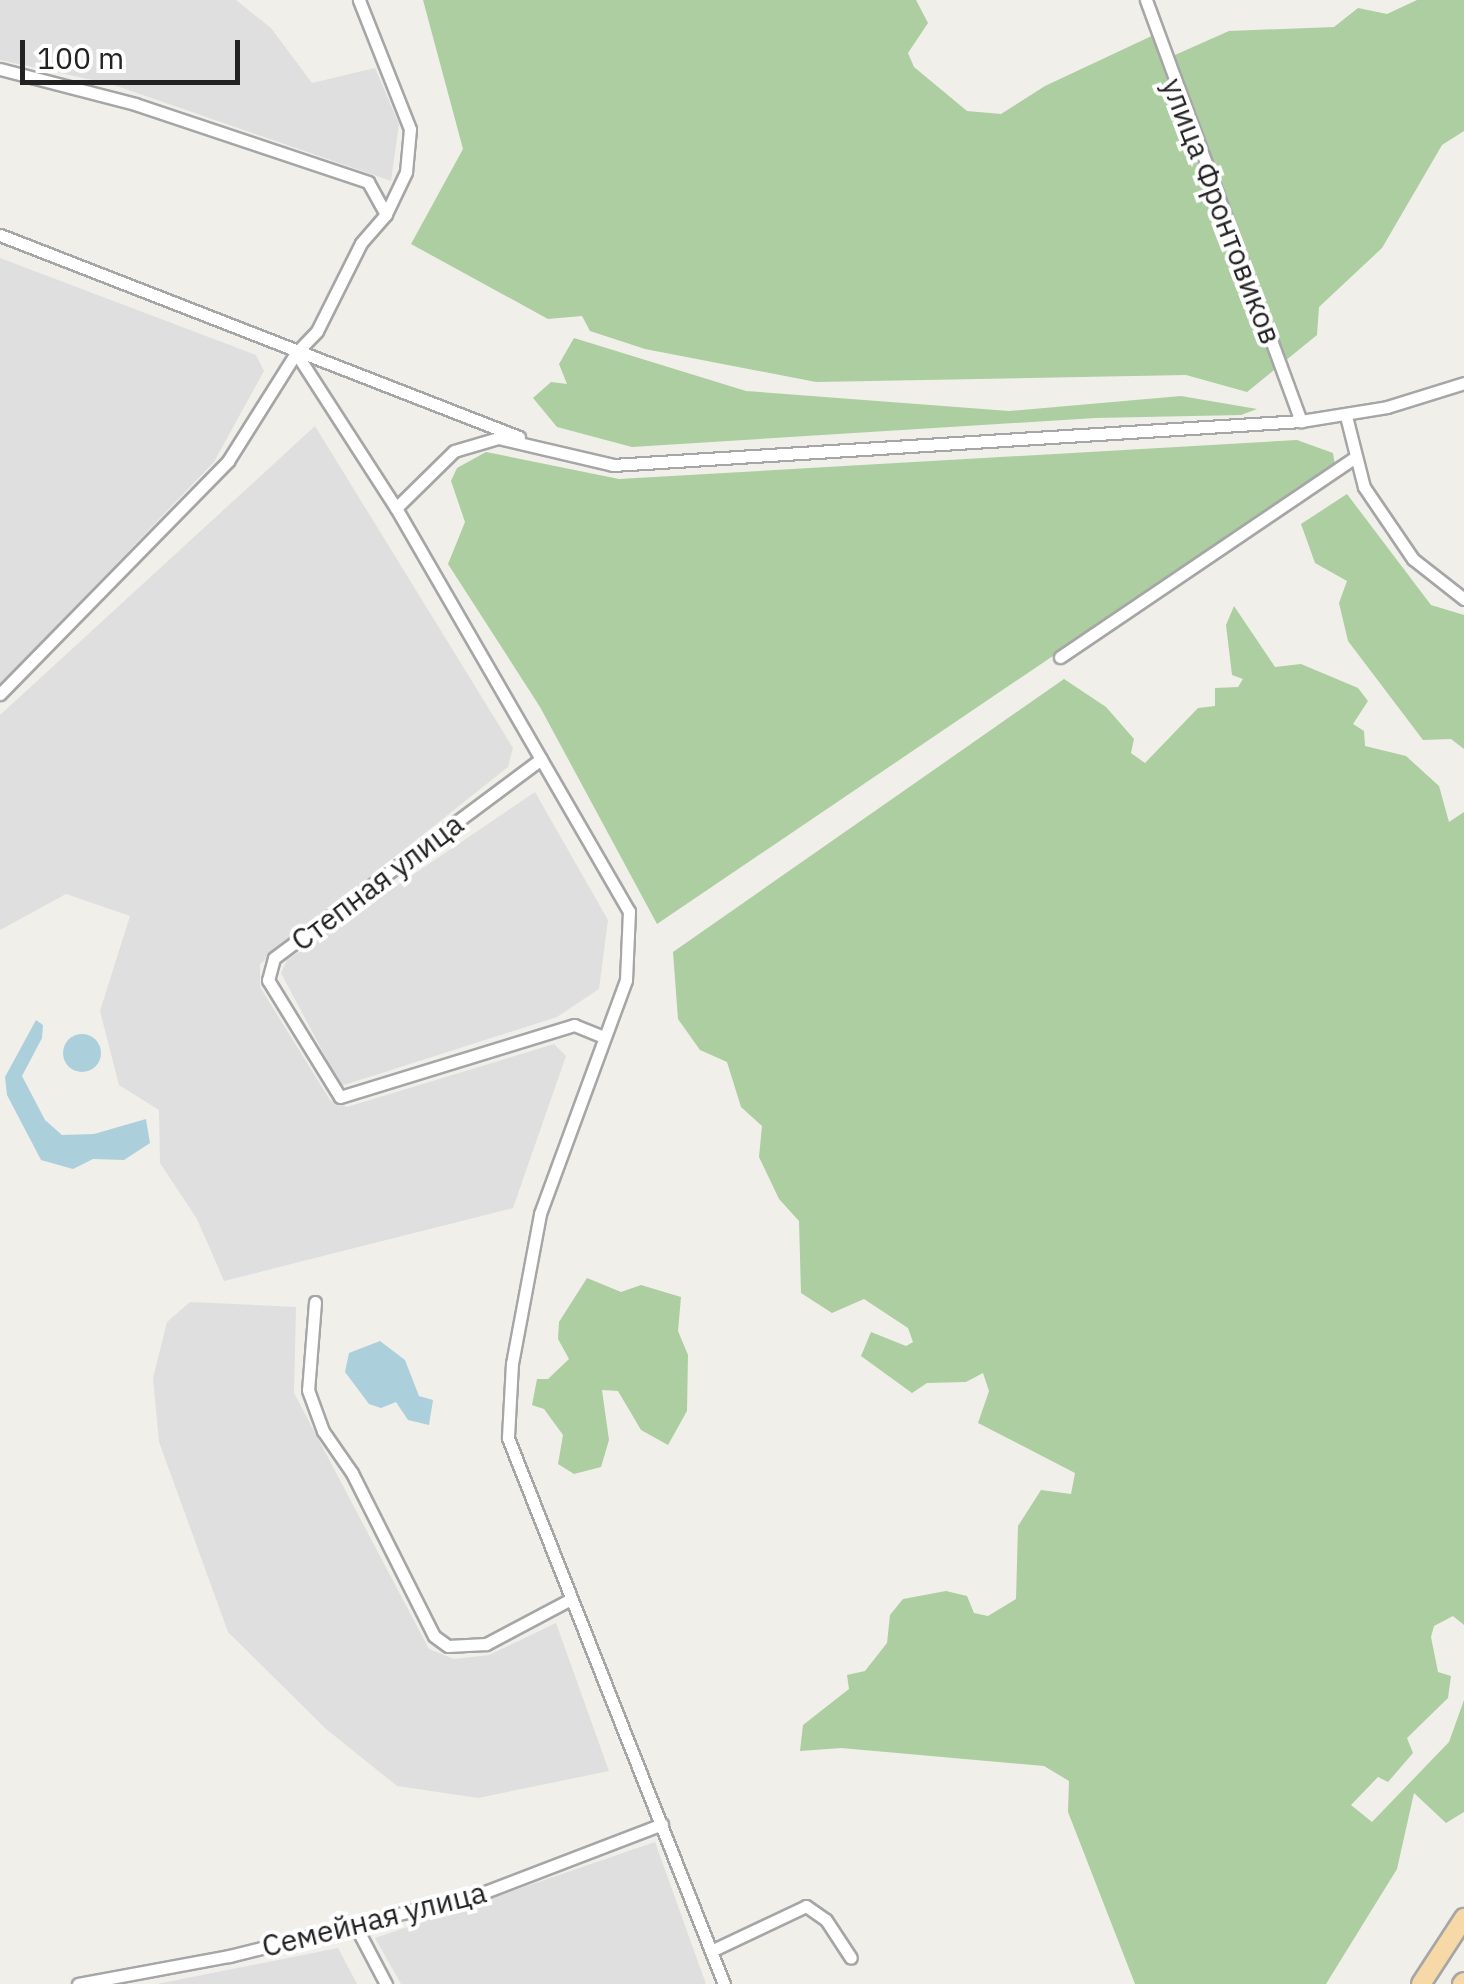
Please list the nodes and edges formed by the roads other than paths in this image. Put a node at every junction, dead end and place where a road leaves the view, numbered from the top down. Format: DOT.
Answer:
graph roads {
  1 [pos="360,0"];
  2 [pos="1146,0"];
  3 [pos="0,69"];
  4 [pos="386,214"];
  5 [pos="0,235"];
  6 [pos="296,352"];
  7 [pos="1464,383"];
  8 [pos="1346,416"];
  9 [pos="1301,421"];
  10 [pos="561,452"];
  11 [pos="1352,459"];
  12 [pos="396,508"];
  13 [pos="1464,599"];
  14 [pos="1060,657"];
  15 [pos="0,694"];
  16 [pos="540,759"];
  17 [pos="601,1036"];
  18 [pos="316,1302"];
  19 [pos="571,1599"];
  20 [pos="662,1824"];
  21 [pos="1464,1918"];
  22 [pos="355,1925"];
  23 [pos="712,1951"];
  24 [pos="851,1958"];
  25 [pos="78,1984"];
  26 [pos="386,1984"];
  27 [pos="724,1984"];
  28 [pos="1420,1984"];
  1 -- 4 [label="street"];
  2 -- 9 [label="street, улица Фронтовиков"];
  3 -- 4 [label="street"];
  4 -- 6 [label="street"];
  5 -- 6 [label="street"];
  6 -- 10 [label="street"];
  6 -- 12 [label="street"];
  6 -- 15 [label="street"];
  7 -- 8 [label="street"];
  8 -- 9 [label="street"];
  8 -- 11 [label="street"];
  9 -- 10 [label="street"];
  10 -- 12 [label="street"];
  11 -- 13 [label="street"];
  11 -- 14 [label="street"];
  12 -- 16 [label="street"];
  16 -- 17 [label="street"];
  16 -- 17 [label="street, Степная улица"];
  17 -- 19 [label="street"];
  18 -- 19 [label="street"];
  19 -- 20 [label="street"];
  20 -- 22 [label="street, Семейная улица"];
  20 -- 23 [label="street"];
  21 -- 28 [label="main road"];
  22 -- 25 [label="street, Семейная улица"];
  22 -- 26 [label="street"];
  23 -- 24 [label="street"];
  23 -- 27 [label="street"];
}
